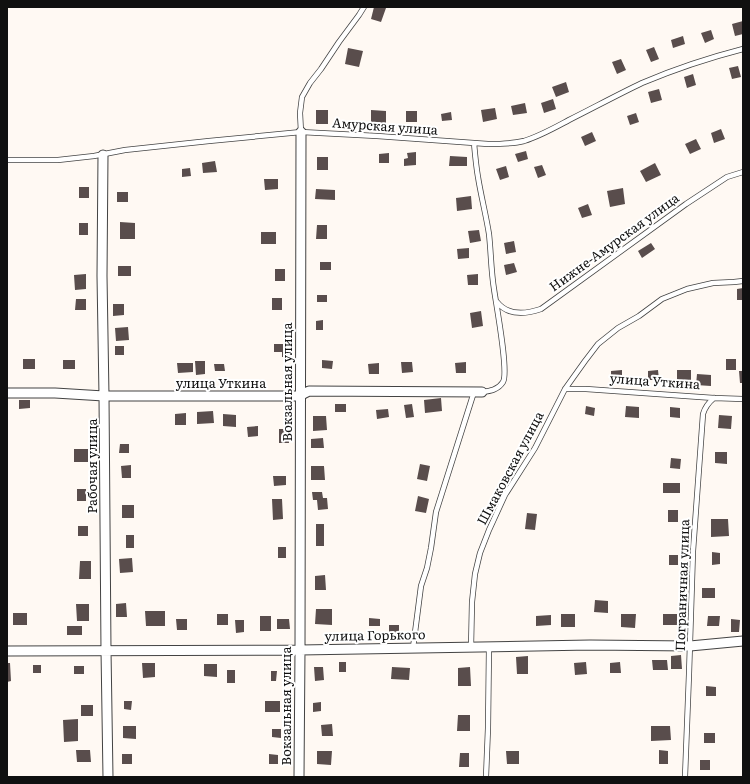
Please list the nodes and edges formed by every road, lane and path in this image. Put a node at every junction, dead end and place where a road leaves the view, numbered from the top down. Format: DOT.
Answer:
graph roads {
  1 [pos="364,7"];
  2 [pos="743,49"];
  3 [pos="301,132"];
  4 [pos="474,143"];
  5 [pos="103,155"];
  6 [pos="7,160"];
  7 [pos="743,172"];
  8 [pos="743,281"];
  9 [pos="497,302"];
  10 [pos="565,389"];
  11 [pos="478,392"];
  12 [pos="7,393"];
  13 [pos="104,396"];
  14 [pos="300,396"];
  15 [pos="714,398"];
  16 [pos="743,399"];
  17 [pos="743,641"];
  18 [pos="690,646"];
  19 [pos="488,647"];
  20 [pos="413,648"];
  21 [pos="471,648"];
  22 [pos="106,650"];
  23 [pos="300,650"];
  24 [pos="7,651"];
  25 [pos="108,777"];
  26 [pos="299,777"];
  27 [pos="486,777"];
  28 [pos="685,777"];
  1 -- 3 [label="lane, Вокзальная улица"];
  2 -- 4 [label="lane, Амурская улица"];
  3 -- 4 [label="lane, Амурская улица"];
  3 -- 5 [label="lane, Амурская улица"];
  3 -- 14 [label="street, Вокзальная улица"];
  4 -- 9 [label="lane"];
  5 -- 6 [label="lane, Амурская улица"];
  5 -- 13 [label="street, Рабочая улица"];
  7 -- 9 [label="lane, Нижне-Амурская улица"];
  8 -- 10 [label="lane, Шмаковская улица"];
  9 -- 11 [label="lane"];
  10 -- 15 [label="lane, улица Уткина"];
  10 -- 21 [label="lane, Шмаковская улица"];
  11 -- 14 [label="street, улица Уткина"];
  11 -- 20 [label="lane"];
  12 -- 13 [label="street, улица Уткина"];
  13 -- 14 [label="street, улица Уткина"];
  13 -- 22 [label="street, Рабочая улица"];
  14 -- 23 [label="street, Вокзальная улица"];
  15 -- 16 [label="lane, улица Уткина"];
  15 -- 18 [label="lane, Пограничная улица"];
  17 -- 18 [label="street, улица Горького"];
  18 -- 19 [label="street, улица Горького"];
  18 -- 28 [label="lane, Пограничная улица"];
  19 -- 21 [label="street, улица Горького"];
  19 -- 27 [label="lane"];
  20 -- 21 [label="street, улица Горького"];
  20 -- 23 [label="street, улица Горького"];
  22 -- 23 [label="street, улица Горького"];
  22 -- 24 [label="street, улица Горького"];
  22 -- 25 [label="street, Рабочая улица"];
  23 -- 26 [label="street, Вокзальная улица"];
}
